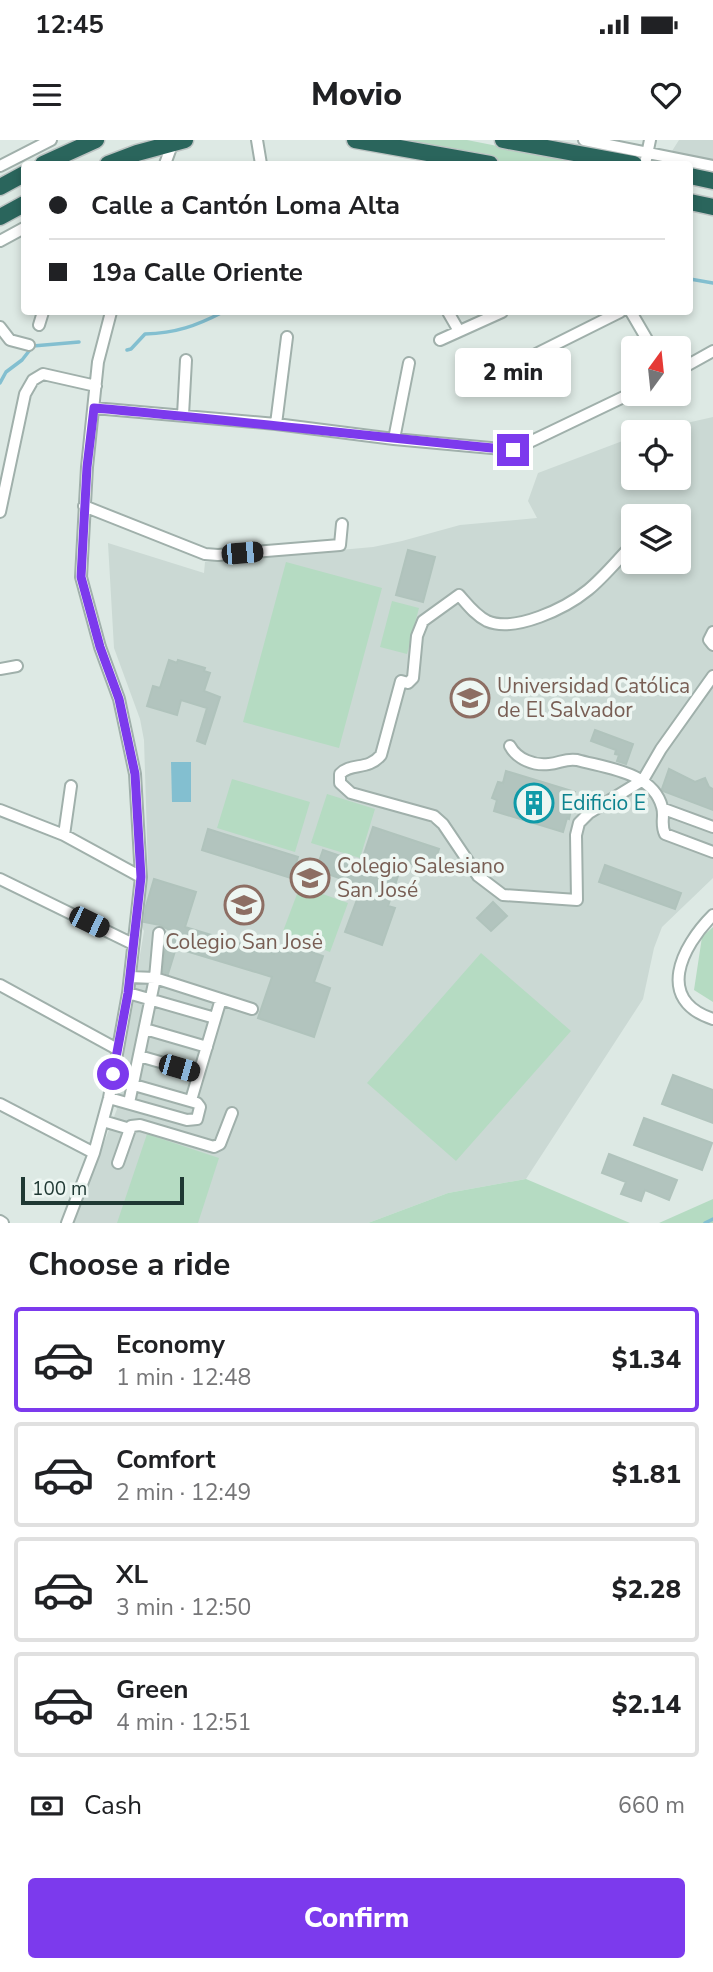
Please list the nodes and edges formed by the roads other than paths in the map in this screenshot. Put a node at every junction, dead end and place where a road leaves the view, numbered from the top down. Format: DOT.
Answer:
graph roads {
  1 [pos="51,140"];
  2 [pos="96,140"];
  3 [pos="257,140"];
  4 [pos="355,140"];
  5 [pos="503,140"];
  6 [pos="584,140"];
  7 [pos="650,140"];
  8 [pos="180,141"];
  9 [pos="646,159"];
  10 [pos="50,161"];
  11 [pos="117,161"];
  12 [pos="167,161"];
  13 [pos="260,161"];
  14 [pos="473,161"];
  15 [pos="618,161"];
  16 [pos="665,161"];
  17 [pos="693,164"];
  18 [pos="0,166"];
  19 [pos="713,166"];
  20 [pos="21,176"];
  21 [pos="693,177"];
  22 [pos="713,181"];
  23 [pos="0,187"];
  24 [pos="21,206"];
  25 [pos="0,217"];
  26 [pos="21,230"];
  27 [pos="0,241"];
  28 [pos="42,315"];
  29 [pos="110,315"];
  30 [pos="450,315"];
  31 [pos="495,315"];
  32 [pos="614,315"];
  33 [pos="633,315"];
  34 [pos="39,325"];
  35 [pos="0,328"];
  36 [pos="459,331"];
  37 [pos="645,336"];
  38 [pos="287,337"];
  39 [pos="440,340"];
  40 [pos="29,345"];
  41 [pos="713,351"];
  42 [pos="186,360"];
  43 [pos="409,363"];
  44 [pos="691,363"];
  45 [pos="96,386"];
  46 [pos="470,387"];
  47 [pos="621,398"];
  48 [pos="94,408"];
  49 [pos="183,415"];
  50 [pos="276,424"];
  51 [pos="394,439"];
  52 [pos="84,506"];
  53 [pos="0,512"];
  54 [pos="342,524"];
  55 [pos="621,556"];
  56 [pos="713,632"];
  57 [pos="713,645"];
  58 [pos="18,666"];
  59 [pos="0,669"];
  60 [pos="713,676"];
  61 [pos="510,746"];
  62 [pos="643,780"];
  63 [pos="71,786"];
  64 [pos="664,809"];
  65 [pos="0,810"];
  66 [pos="713,827"];
  67 [pos="64,835"];
  68 [pos="713,852"];
  69 [pos="141,877"];
  70 [pos="0,878"];
  71 [pos="713,915"];
  72 [pos="159,933"];
  73 [pos="133,944"];
  74 [pos="130,977"];
  75 [pos="155,978"];
  76 [pos="0,985"];
  77 [pos="128,993"];
  78 [pos="151,998"];
  79 [pos="221,999"];
  80 [pos="252,1009"];
  81 [pos="215,1018"];
  82 [pos="713,1019"];
  83 [pos="145,1029"];
  84 [pos="206,1047"];
  85 [pos="117,1049"];
  86 [pos="139,1056"];
  87 [pos="199,1073"];
  88 [pos="134,1085"];
  89 [pos="109,1098"];
  90 [pos="191,1100"];
  91 [pos="129,1103"];
  92 [pos="0,1104"];
  93 [pos="232,1113"];
  94 [pos="103,1121"];
  95 [pos="130,1129"];
  96 [pos="94,1153"];
  97 [pos="118,1163"];
  98 [pos="67,1223"];
  1 -- 18 [label="street"];
  2 -- 10 [label="highway"];
  3 -- 13 [label="street"];
  4 -- 14 [label="highway"];
  5 -- 15 [label="highway"];
  6 -- 9 [label="street"];
  7 -- 9 [label="street"];
  8 -- 11 [label="highway"];
  8 -- 12 [label="street"];
  9 -- 16 [label="street"];
  17 -- 19 [label="street"];
  20 -- 23 [label="highway"];
  21 -- 22 [label="highway"];
  24 -- 25 [label="highway"];
  26 -- 27 [label="street"];
  28 -- 34 [label="street"];
  29 -- 45 [label="street"];
  30 -- 36 [label="street"];
  31 -- 36 [label="street"];
  32 -- 46 [label="street"];
  33 -- 37 [label="street"];
  35 -- 40 [label="street"];
  36 -- 39 [label="street"];
  38 -- 50 [label="street"];
  41 -- 44 [label="street"];
  42 -- 49 [label="street"];
  43 -- 51 [label="street"];
  45 -- 48 [label="street"];
  45 -- 53 [label="street"];
  47 -- 51 [label="street"];
  48 -- 49 [label="street"];
  48 -- 52 [label="street"];
  49 -- 50 [label="street"];
  50 -- 51 [label="street"];
  52 -- 54 [label="street"];
  52 -- 69 [label="street"];
  55 -- 62 [label="street"];
  56 -- 57 [label="street"];
  58 -- 59 [label="street"];
  60 -- 62 [label="street"];
  61 -- 62 [label="street"];
  62 -- 64 [label="street"];
  63 -- 67 [label="street"];
  64 -- 66 [label="street"];
  64 -- 68 [label="street"];
  65 -- 67 [label="street"];
  67 -- 69 [label="street"];
  69 -- 73 [label="street"];
  70 -- 73 [label="street"];
  71 -- 82 [label="street"];
  72 -- 75 [label="street"];
  73 -- 74 [label="street"];
  74 -- 75 [label="street"];
  74 -- 77 [label="street"];
  75 -- 78 [label="street"];
  75 -- 79 [label="street"];
  76 -- 85 [label="street"];
  77 -- 78 [label="street"];
  77 -- 85 [label="street"];
  78 -- 81 [label="street"];
  78 -- 83 [label="street"];
  79 -- 80 [label="street"];
  79 -- 81 [label="street"];
  81 -- 84 [label="street"];
  83 -- 84 [label="street"];
  83 -- 86 [label="street"];
  84 -- 87 [label="street"];
  85 -- 89 [label="street"];
  86 -- 87 [label="street"];
  86 -- 88 [label="street"];
  87 -- 90 [label="street"];
  88 -- 90 [label="street"];
  88 -- 91 [label="street"];
  89 -- 91 [label="street"];
  89 -- 94 [label="street"];
  90 -- 91 [label="street"];
  92 -- 96 [label="street"];
  93 -- 95 [label="street"];
  94 -- 95 [label="street"];
  94 -- 96 [label="street"];
  95 -- 97 [label="street"];
  96 -- 98 [label="street"];
}
